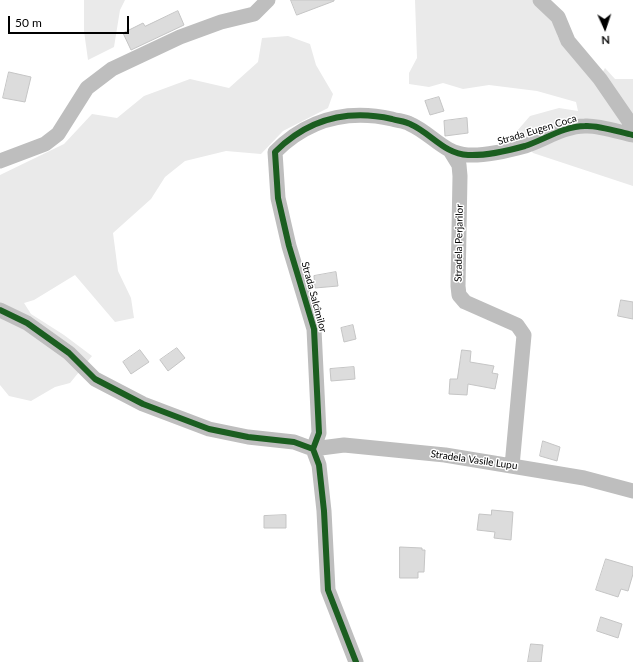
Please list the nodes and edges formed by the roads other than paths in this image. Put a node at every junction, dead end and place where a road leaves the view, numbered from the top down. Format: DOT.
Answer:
graph roads {
  1 [pos="268,0"];
  2 [pos="540,0"];
  3 [pos="633,127"];
  4 [pos="633,135"];
  5 [pos="275,152"];
  6 [pos="450,152"];
  7 [pos="0,161"];
  8 [pos="0,310"];
  9 [pos="312,449"];
  10 [pos="512,466"];
  11 [pos="633,491"];
  12 [pos="356,662"];
  1 -- 7 [label="street"];
  2 -- 3 [label="street"];
  4 -- 6 [label="street, Strada Eugen Coca"];
  5 -- 6 [label="street, Strada Eugen Coca"];
  5 -- 9 [label="street, Strada Salcîmilor"];
  6 -- 10 [label="street, Stradela Perjarilor"];
  8 -- 9 [label="street"];
  9 -- 10 [label="street, Stradela Vasile Lupu"];
  9 -- 12 [label="street"];
  10 -- 11 [label="street, Stradela Vasile Lupu"];
}
